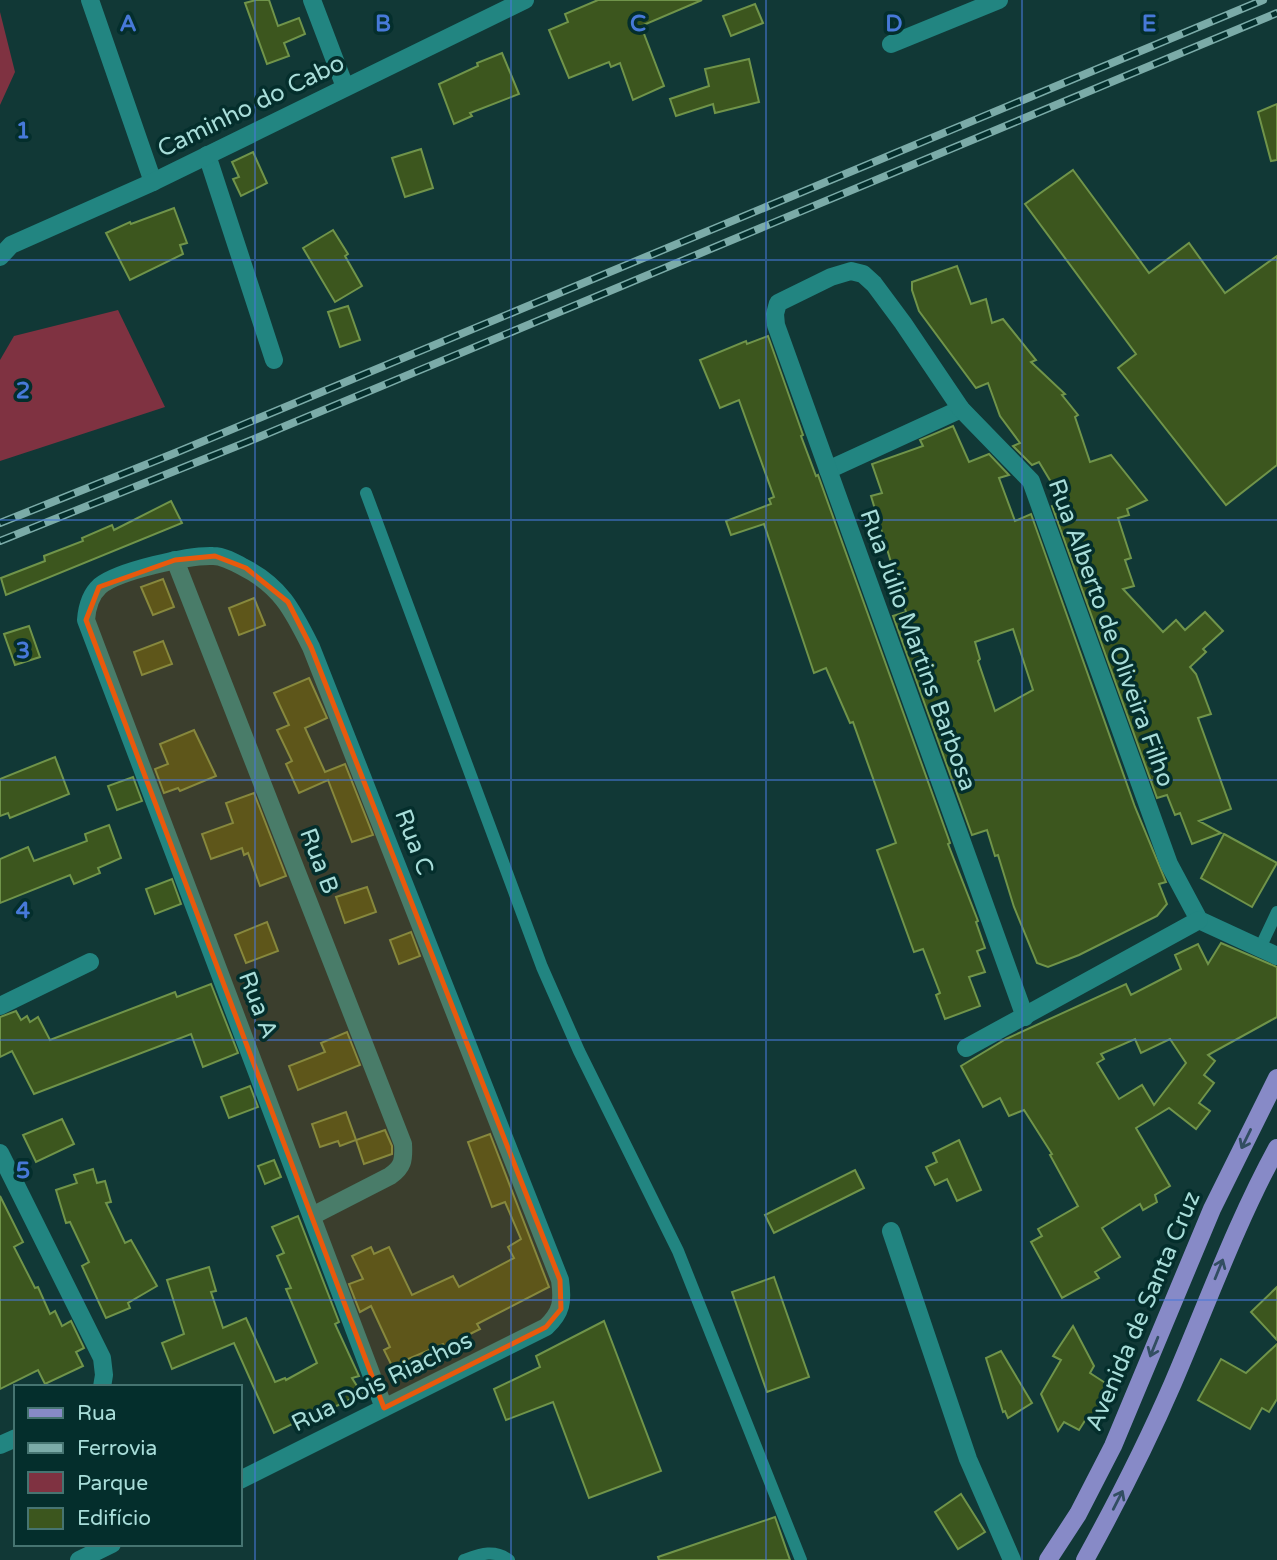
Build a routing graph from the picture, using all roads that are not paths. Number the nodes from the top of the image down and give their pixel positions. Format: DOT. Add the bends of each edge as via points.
graph roads {
  1 [pos="90,0"];
  2 [pos="312,0"];
  3 [pos="525,0"];
  4 [pos="999,0"];
  5 [pos="891,44"];
  6 [pos="345,87"];
  7 [pos="207,155"];
  8 [pos="153,182"];
  9 [pos="0,257"];
  10 [pos="831,276"];
  11 [pos="274,360"];
  12 [pos="961,410"];
  13 [pos="828,470"];
  14 [pos="366,493"];
  15 [pos="175,560"];
  16 [pos="86,620"];
  17 [pos="1277,912"];
  18 [pos="1199,920"];
  19 [pos="1260,948"];
  20 [pos="1277,956"];
  21 [pos="90,962"];
  22 [pos="0,1006"];
  23 [pos="1026,1017"];
  24 [pos="966,1048"];
  25 [pos="1277,1078"];
  26 [pos="1277,1148"];
  27 [pos="0,1153"];
  28 [pos="312,1216"];
  29 [pos="891,1231"];
  30 [pos="546,1327"];
  31 [pos="102,1385"];
  32 [pos="384,1408"];
  33 [pos="242,1479"];
  34 [pos="108,1546"];
  35 [pos="79,1560"];
  36 [pos="464,1560"];
  37 [pos="509,1560"];
  38 [pos="801,1560"];
  39 [pos="1012,1560"];
  40 [pos="1048,1560"];
  41 [pos="1085,1560"];
  1 -- 8 [label="street"];
  2 -- 6 [label="street"];
  3 -- 6 [label="street, Caminho do Cabo"];
  4 -- 5 [label="street"];
  6 -- 7 [label="street, Caminho do Cabo"];
  7 -- 8 [label="street, Caminho do Cabo"];
  7 -- 11 [label="street"];
  8 -- 9 [label="street, Caminho do Cabo" via="10,245"];
  10 -- 12 [label="street, Rua Alberto de Oliveira Filho" via="851,271 874,284"];
  10 -- 13 [label="street, Rua Júlio Martins Barbosa" via="783,300 776,309 776,325"];
  12 -- 13 [label="street"];
  12 -- 18 [label="street, Rua Alberto de Oliveira Filho" via="1031,481 1169,864"];
  13 -- 23 [label="street, Rua Júlio Martins Barbosa"];
  14 -- 38 [label="lane" via="542,967 678,1251"];
  15 -- 16 [label="street, Rua C" via="106,582 91,596"];
  15 -- 28 [label="street, Rua B" via="403,1144 403,1164 390,1177"];
  15 -- 30 [label="street, Rua C" via="215,556 246,568 288,602 311,647 560,1280 561,1309"];
  16 -- 28 [label="street, Rua A"];
  17 -- 19 [label="lane"];
  18 -- 19 [label="street"];
  18 -- 23 [label="street"];
  19 -- 20 [label="street"];
  21 -- 22 [label="street"];
  23 -- 24 [label="street"];
  25 -- 40 [label="main road, Avenida de Santa Cruz, one-way" via="1212,1209 1113,1446"];
  41 -- 26 [label="main road, one-way" via="1120,1497 1226,1251"];
  27 -- 31 [label="street" via="102,1358"];
  28 -- 32 [label="street, Rua A"];
  29 -- 39 [label="street" via="968,1459"];
  30 -- 32 [label="street, Rua Dois Riachos"];
  32 -- 33 [label="street, Rua Dois Riachos"];
  34 -- 35 [label="street"];
  36 -- 37 [label="lane" via="490,1552"];
}
